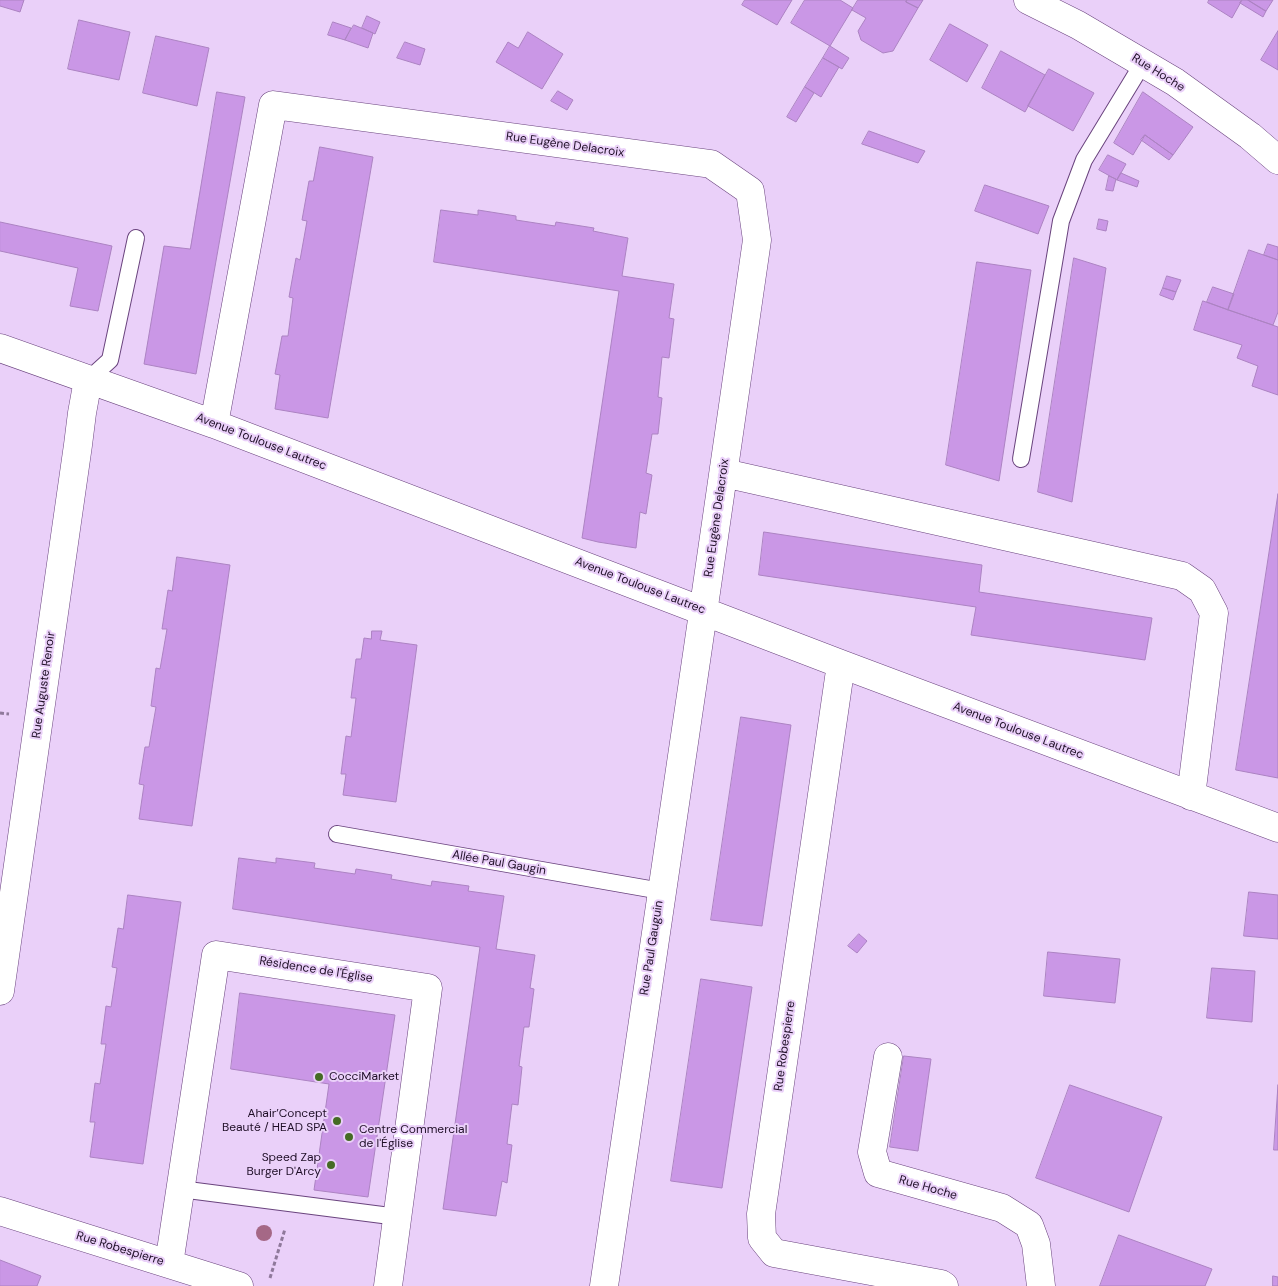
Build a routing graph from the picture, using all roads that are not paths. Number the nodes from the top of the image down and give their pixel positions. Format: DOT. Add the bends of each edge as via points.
graph roads {
  1 [pos="1028,0"];
  2 [pos="1143,63"];
  3 [pos="1278,160"];
  4 [pos="136,238"];
  5 [pos="0,348"];
  6 [pos="88,380"];
  7 [pos="214,424"];
  8 [pos="1021,459"];
  9 [pos="724,473"];
  10 [pos="704,611"];
  11 [pos="841,664"];
  12 [pos="1191,796"];
  13 [pos="1278,828"];
  14 [pos="337,834"];
  15 [pos="661,891"];
  16 [pos="0,991"];
  17 [pos="888,1057"];
  18 [pos="180,1189"];
  19 [pos="0,1211"];
  20 [pos="398,1217"];
  21 [pos="169,1264"];
  22 [pos="239,1286"];
  23 [pos="388,1286"];
  24 [pos="604,1286"];
  25 [pos="944,1286"];
  26 [pos="1041,1286"];
  1 -- 2 [label="street, Rue Hoche"];
  2 -- 3 [label="street, Rue Hoche" via="1175,82"];
  2 -- 8 [label="lane" via="1084,160 1061,221"];
  4 -- 6 [label="lane" via="110,360"];
  5 -- 6 [label="street, Avenue Toulouse Lautrec"];
  6 -- 7 [label="street, Avenue Toulouse Lautrec"];
  6 -- 16 [label="street, Rue Auguste Renoir"];
  7 -- 9 [label="street, Rue Eugène Delacroix" via="273,105 711,164 750,191 757,240"];
  7 -- 10 [label="street, Avenue Toulouse Lautrec"];
  9 -- 10 [label="street, Rue Eugène Delacroix"];
  9 -- 12 [label="street" via="1182,576 1202,590 1214,613"];
  10 -- 11 [label="street, Avenue Toulouse Lautrec"];
  10 -- 15 [label="street, Rue Paul Gauguin"];
  11 -- 12 [label="street, Avenue Toulouse Lautrec"];
  11 -- 25 [label="street, Rue Robespierre" via="761,1214 762,1238 774,1253"];
  12 -- 13 [label="street, Avenue Toulouse Lautrec"];
  14 -- 15 [label="lane, Allée Paul Gaugin"];
  15 -- 24 [label="street, Rue Paul Gauguin"];
  17 -- 26 [label="street, Rue Hoche" via="872,1152 878,1173 1002,1208 1030,1225 1036,1244"];
  18 -- 20 [label="lane"];
  18 -- 20 [label="street, Résidence de l'Église" via="216,955 428,988"];
  18 -- 21 [label="street, Résidence de l'Église"];
  19 -- 21 [label="street, Rue Robespierre"];
  20 -- 23 [label="street, Résidence de l'Église"];
  21 -- 22 [label="street, Rue Robespierre"];
}
